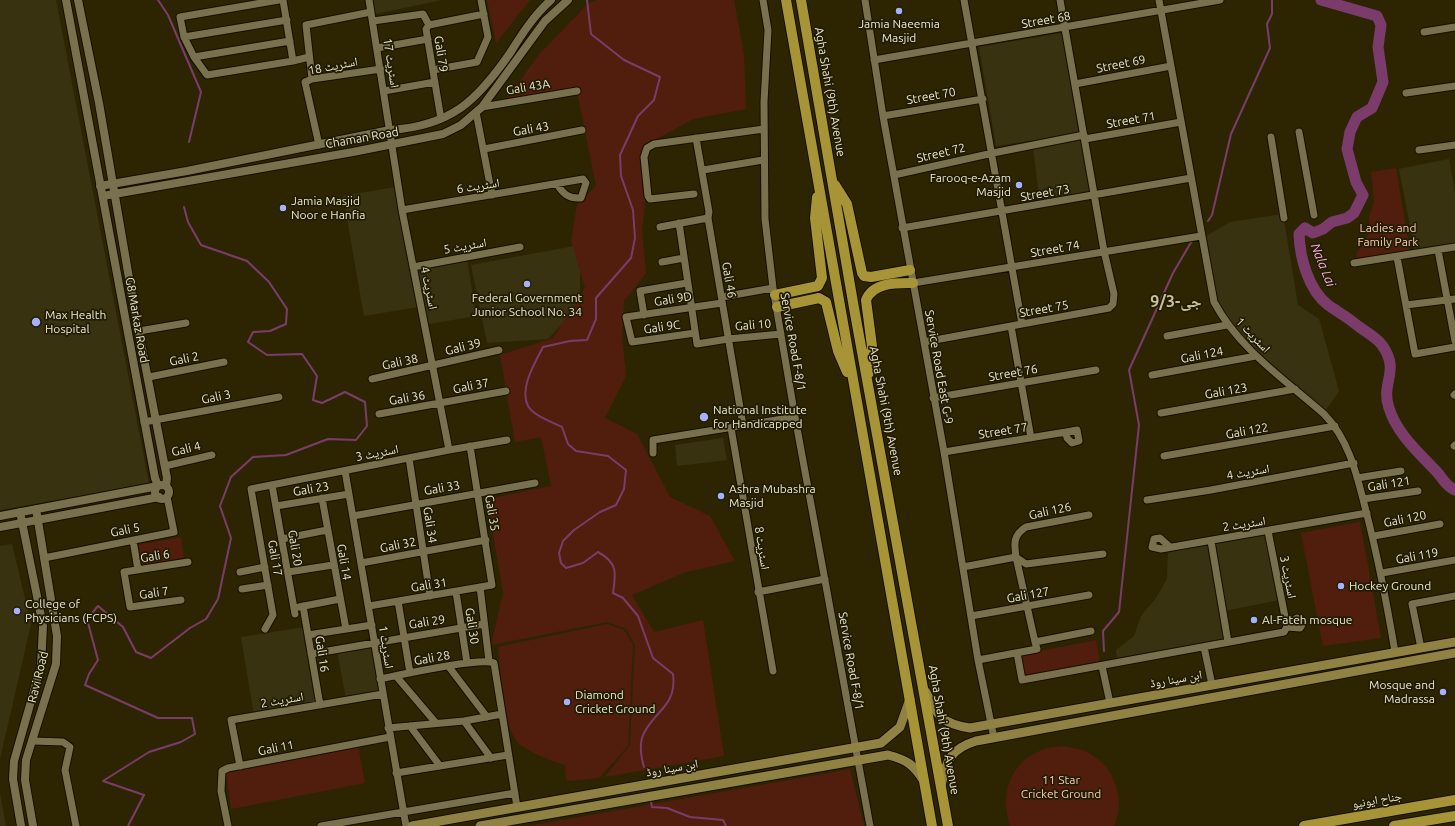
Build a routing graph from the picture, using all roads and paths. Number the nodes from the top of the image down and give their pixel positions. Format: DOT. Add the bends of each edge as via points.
graph roads {
  1 [pos="66,0"];
  2 [pos="78,0"];
  3 [pos="279,0"];
  4 [pos="284,0"];
  5 [pos="369,0"];
  6 [pos="481,0"];
  7 [pos="551,0"];
  8 [pos="568,0"];
  9 [pos="763,0"];
  10 [pos="786,0"];
  11 [pos="801,0"];
  12 [pos="865,0"];
  13 [pos="964,0"];
  14 [pos="1060,0"];
  15 [pos="1159,0"];
  16 [pos="1220,0"];
  17 [pos="1161,11"];
  18 [pos="371,12"];
  19 [pos="484,14"];
  20 [pos="287,20"];
  21 [pos="373,21"];
  22 [pos="428,25"];
  23 [pos="1064,27"];
  24 [pos="1455,27"];
  25 [pos="1424,32"];
  26 [pos="184,37"];
  27 [pos="428,39"];
  28 [pos="290,41"];
  29 [pos="974,43"];
  30 [pos="377,48"];
  31 [pos="194,57"];
  32 [pos="309,57"];
  33 [pos="874,60"];
  34 [pos="294,61"];
  35 [pos="1171,66"];
  36 [pos="91,68"];
  37 [pos="380,69"];
  38 [pos="433,70"];
  39 [pos="78,71"];
  40 [pos="312,79"];
  41 [pos="435,82"];
  42 [pos="1075,84"];
  43 [pos="1455,86"];
  44 [pos="384,91"];
  45 [pos="577,91"];
  46 [pos="1406,94"];
  47 [pos="983,99"];
  48 [pos="482,106"];
  49 [pos="476,112"];
  50 [pos="883,116"];
  51 [pos="441,119"];
  52 [pos="1181,122"];
  53 [pos="764,129"];
  54 [pos="390,130"];
  55 [pos="582,130"];
  56 [pos="1299,132"];
  57 [pos="1085,137"];
  58 [pos="1271,137"];
  59 [pos="696,138"];
  60 [pos="393,144"];
  61 [pos="319,145"];
  62 [pos="1455,145"];
  63 [pos="484,149"];
  64 [pos="1419,150"];
  65 [pos="993,153"];
  66 [pos="763,160"];
  67 [pos="703,170"];
  68 [pos="894,175"];
  69 [pos="1191,178"];
  70 [pos="833,182"];
  71 [pos="114,184"];
  72 [pos="557,184"];
  73 [pos="818,184"];
  74 [pos="100,186"];
  75 [pos="115,194"];
  76 [pos="694,194"];
  77 [pos="492,195"];
  78 [pos="103,196"];
  79 [pos="1094,196"];
  80 [pos="402,210"];
  81 [pos="1003,211"];
  82 [pos="1314,215"];
  83 [pos="708,218"];
  84 [pos="1284,218"];
  85 [pos="679,223"];
  86 [pos="660,227"];
  87 [pos="902,228"];
  88 [pos="1201,236"];
  89 [pos="520,247"];
  90 [pos="1455,247"];
  91 [pos="1438,250"];
  92 [pos="1104,251"];
  93 [pos="1397,257"];
  94 [pos="684,258"];
  95 [pos="662,262"];
  96 [pos="1354,263"];
  97 [pos="413,267"];
  98 [pos="1013,267"];
  99 [pos="910,270"];
  100 [pos="687,283"];
  101 [pos="913,283"];
  102 [pos="131,287"];
  103 [pos="119,289"];
  104 [pos="774,292"];
  105 [pos="1451,299"];
  106 [pos="722,300"];
  107 [pos="1406,305"];
  108 [pos="691,307"];
  109 [pos="777,307"];
  110 [pos="644,315"];
  111 [pos="186,323"];
  112 [pos="1022,324"];
  113 [pos="1227,325"];
  114 [pos="1011,326"];
  115 [pos="139,331"];
  116 [pos="695,333"];
  117 [pos="781,334"];
  118 [pos="1167,336"];
  119 [pos="728,339"];
  120 [pos="1455,341"];
  121 [pos="632,342"];
  122 [pos="924,342"];
  123 [pos="1455,347"];
  124 [pos="499,350"];
  125 [pos="1256,356"];
  126 [pos="224,362"];
  127 [pos="432,366"];
  128 [pos="1096,370"];
  129 [pos="135,375"];
  130 [pos="148,375"];
  131 [pos="1152,375"];
  132 [pos="372,379"];
  133 [pos="1022,383"];
  134 [pos="868,385"];
  135 [pos="854,389"];
  136 [pos="1295,389"];
  137 [pos="506,391"];
  138 [pos="279,397"];
  139 [pos="933,398"];
  140 [pos="440,403"];
  141 [pos="1161,413"];
  142 [pos="379,414"];
  143 [pos="795,417"];
  144 [pos="157,420"];
  145 [pos="144,422"];
  146 [pos="743,425"];
  147 [pos="1335,426"];
  148 [pos="731,428"];
  149 [pos="1066,432"];
  150 [pos="1031,438"];
  151 [pos="507,440"];
  152 [pos="470,446"];
  153 [pos="448,450"];
  154 [pos="944,452"];
  155 [pos="653,453"];
  156 [pos="212,455"];
  157 [pos="881,456"];
  158 [pos="1164,456"];
  159 [pos="867,457"];
  160 [pos="409,458"];
  161 [pos="1354,464"];
  162 [pos="165,466"];
  163 [pos="345,471"];
  164 [pos="1401,471"];
  165 [pos="1357,478"];
  166 [pos="535,483"];
  167 [pos="272,485"];
  168 [pos="162,486"];
  169 [pos="251,489"];
  170 [pos="1418,491"];
  171 [pos="477,493"];
  172 [pos="349,494"];
  173 [pos="163,497"];
  174 [pos="322,498"];
  175 [pos="1363,499"];
  176 [pos="1147,500"];
  177 [pos="416,504"];
  178 [pos="276,506"];
  179 [pos="36,509"];
  180 [pos="20,512"];
  181 [pos="1367,513"];
  182 [pos="1089,514"];
  183 [pos="0,516"];
  184 [pos="353,516"];
  185 [pos="38,520"];
  186 [pos="22,523"];
  187 [pos="1440,524"];
  188 [pos="0,527"];
  189 [pos="327,530"];
  190 [pos="1268,531"];
  191 [pos="1374,536"];
  192 [pos="282,539"];
  193 [pos="133,540"];
  194 [pos="486,540"];
  195 [pos="1211,541"];
  196 [pos="1170,547"];
  197 [pos="423,551"];
  198 [pos="1103,554"];
  199 [pos="1016,557"];
  200 [pos="44,558"];
  201 [pos="1455,560"];
  202 [pos="188,562"];
  203 [pos="361,563"];
  204 [pos="333,565"];
  205 [pos="265,567"];
  206 [pos="963,567"];
  207 [pos="138,570"];
  208 [pos="240,572"];
  209 [pos="288,572"];
  210 [pos="1382,573"];
  211 [pos="825,579"];
  212 [pos="268,585"];
  213 [pos="492,585"];
  214 [pos="480,587"];
  215 [pos="242,589"];
  216 [pos="456,592"];
  217 [pos="758,592"];
  218 [pos="1090,595"];
  219 [pos="430,596"];
  220 [pos="1455,596"];
  221 [pos="340,599"];
  222 [pos="181,600"];
  223 [pos="398,601"];
  224 [pos="303,606"];
  225 [pos="369,606"];
  226 [pos="1027,606"];
  227 [pos="130,607"];
  228 [pos="971,616"];
  229 [pos="484,624"];
  230 [pos="372,625"];
  231 [pos="462,628"];
  232 [pos="265,629"];
  233 [pos="346,629"];
  234 [pos="1091,631"];
  235 [pos="308,635"];
  236 [pos="404,637"];
  237 [pos="374,642"];
  238 [pos="1035,642"];
  239 [pos="1228,642"];
  240 [pos="1455,642"];
  241 [pos="1204,647"];
  242 [pos="1421,648"];
  243 [pos="1395,652"];
  244 [pos="1017,653"];
  245 [pos="1455,653"];
  246 [pos="311,654"];
  247 [pos="978,660"];
  248 [pos="489,661"];
  249 [pos="467,663"];
  250 [pos="1102,666"];
  251 [pos="449,667"];
  252 [pos="773,671"];
  253 [pos="410,673"];
  254 [pos="396,676"];
  255 [pos="380,678"];
  256 [pos="922,684"];
  257 [pos="1212,685"];
  258 [pos="383,694"];
  259 [pos="910,698"];
  260 [pos="1110,703"];
  261 [pos="320,705"];
  262 [pos="502,714"];
  263 [pos="487,716"];
  264 [pos="464,721"];
  265 [pos="436,723"];
  266 [pos="992,724"];
  267 [pos="410,726"];
  268 [pos="388,728"];
  269 [pos="390,737"];
  270 [pos="994,738"];
  271 [pos="32,741"];
  272 [pos="855,747"];
  273 [pos="508,755"];
  274 [pos="490,758"];
  275 [pos="858,760"];
  276 [pos="240,766"];
  277 [pos="440,766"];
  278 [pos="396,773"];
  279 [pos="925,782"];
  280 [pos="940,786"];
  281 [pos="515,793"];
  282 [pos="1455,800"];
  283 [pos="517,807"];
  284 [pos="404,812"];
  285 [pos="1455,816"];
  286 [pos="21,826"];
  287 [pos="32,826"];
  288 [pos="76,826"];
  289 [pos="228,826"];
  290 [pos="321,826"];
  291 [pos="406,826"];
  292 [pos="412,826"];
  293 [pos="480,826"];
  294 [pos="870,826"];
  295 [pos="932,826"];
  296 [pos="948,826"];
  297 [pos="1304,826"];
  298 [pos="1394,826"];
  1 -- 39 [label="street, G8 Markaz Road"];
  2 -- 36 [label="street, G8 Markaz Road"];
  3 -- 26 [label="street" via="180,17"];
  4 -- 20 [label="street"];
  5 -- 18 [label="street, اسٹریٹ 17"];
  6 -- 19 [label="street"];
  7 -- 51 [label="street, Chaman Road" via="525,29 480,93 462,109"];
  8 -- 48 [label="street, Chaman Road" via="545,21"];
  9 -- 53 [label="street, Service Road F-8/1" via="768,30"];
  10 -- 73 [label="main road"];
  11 -- 70 [label="main road, Agha Shahi (9th) Avenue"];
  12 -- 33 [label="street, Service Road East G-9"];
  13 -- 29 [label="street"];
  14 -- 23 [label="street, Street 75"];
  15 -- 17 [label="street, اسٹریٹ 1"];
  16 -- 17 [label="street, Street 68"];
  17 -- 23 [label="street, Street 68"];
  17 -- 35 [label="street, اسٹریٹ 1"];
  18 -- 21 [label="street, اسٹریٹ 17"];
  18 -- 32 [label="street" via="306,25"];
  19 -- 22 [label="street, Gali 79"];
  19 -- 38 [label="street" via="488,37 477,62"];
  20 -- 26 [label="street"];
  20 -- 28 [label="street"];
  21 -- 22 [label="street" via="423,14"];
  21 -- 30 [label="street, اسٹریٹ 17"];
  22 -- 27 [label="street, Gali 79"];
  23 -- 29 [label="street, Street 68"];
  23 -- 42 [label="street, Street 75"];
  24 -- 25 [label="street"];
  26 -- 31 [label="street"];
  27 -- 30 [label="street"];
  27 -- 38 [label="street, Gali 79"];
  28 -- 31 [label="street"];
  28 -- 34 [label="street"];
  29 -- 33 [label="street, Street 68"];
  29 -- 47 [label="street"];
  30 -- 37 [label="street, اسٹریٹ 17"];
  31 -- 34 [label="street" via="207,75"];
  32 -- 34 [label="street"];
  32 -- 40 [label="street"];
  33 -- 50 [label="street, Service Road East G-9"];
  35 -- 42 [label="street, Street 69"];
  35 -- 52 [label="street, اسٹریٹ 1"];
  36 -- 39 [label="street"];
  36 -- 71 [label="street, G8 Markaz Road"];
  37 -- 40 [label="street, اسٹریٹ 18"];
  37 -- 44 [label="street, اسٹریٹ 17"];
  38 -- 41 [label="street, Gali 79"];
  39 -- 74 [label="street, G8 Markaz Road"];
  40 -- 61 [label="street, اسٹریٹ 18" via="307,80 305,85"];
  41 -- 44 [label="street"];
  41 -- 51 [label="street, Gali 79"];
  42 -- 57 [label="street, Street 75"];
  43 -- 46 [label="street"];
  44 -- 54 [label="street, اسٹریٹ 17"];
  45 -- 48 [label="street, Gali 43A"];
  47 -- 50 [label="street, Street 70"];
  47 -- 65 [label="street"];
  48 -- 49 [label="street, Chaman Road"];
  49 -- 60 [label="street, Chaman Road" via="461,125 444,134"];
  49 -- 63 [label="street"];
  50 -- 68 [label="street, Service Road East G-9"];
  51 -- 54 [label="street, Chaman Road" via="421,126"];
  52 -- 57 [label="street, Street 71"];
  52 -- 69 [label="street, اسٹریٹ 1"];
  53 -- 59 [label="street"];
  53 -- 66 [label="street, Service Road F-8/1"];
  54 -- 60 [label="street, اسٹریٹ 4"];
  54 -- 61 [label="street, Chaman Road"];
  55 -- 63 [label="street, Gali 43"];
  56 -- 82 [label="street"];
  57 -- 65 [label="street, Street 71"];
  57 -- 79 [label="street, Street 75"];
  58 -- 84 [label="street"];
  59 -- 67 [label="street, Gali 46"];
  59 -- 76 [label="street" via="654,144 647,148 644,157 650,198"];
  60 -- 75 [label="street, Chaman Road"];
  60 -- 80 [label="street, اسٹریٹ 4"];
  61 -- 71 [label="street, Chaman Road"];
  62 -- 64 [label="street"];
  63 -- 77 [label="street"];
  65 -- 68 [label="street, Street 72"];
  65 -- 81 [label="street"];
  66 -- 67 [label="street"];
  66 -- 104 [label="street, Service Road F-8/1" via="765,219"];
  67 -- 83 [label="street, Gali 46"];
  68 -- 87 [label="street, Service Road East G-9"];
  69 -- 79 [label="street, Street 73"];
  69 -- 88 [label="street, اسٹریٹ 1"];
  70 -- 99 [label="main road" via="847,204 864,276"];
  70 -- 134 [label="main road, Agha Shahi (9th) Avenue"];
  71 -- 74 [label="street, Chaman Road"];
  71 -- 75 [label="street, G8 Markaz Road"];
  72 -- 77 [label="street, اسٹریٹ 6"];
  73 -- 104 [label="main road" via="815,218 821,283 818,286"];
  73 -- 135 [label="main road"];
  74 -- 78 [label="street, G8 Markaz Road"];
  75 -- 78 [label="street, Chaman Road"];
  75 -- 102 [label="street, G8 Markaz Road"];
  77 -- 80 [label="street, اسٹریٹ 6"];
  78 -- 103 [label="street, G8 Markaz Road"];
  79 -- 81 [label="street, Street 73"];
  79 -- 92 [label="street, Street 75"];
  80 -- 97 [label="street, اسٹریٹ 4"];
  81 -- 87 [label="street, Street 73"];
  81 -- 98 [label="street"];
  83 -- 85 [label="street"];
  83 -- 106 [label="street, Gali 46"];
  85 -- 86 [label="street"];
  85 -- 94 [label="street"];
  87 -- 99 [label="street, Service Road East G-9"];
  88 -- 92 [label="street, Street 74"];
  88 -- 113 [label="street, اسٹریٹ 1" via="1214,302"];
  89 -- 97 [label="street, اسٹریٹ 5"];
  90 -- 91 [label="street"];
  91 -- 93 [label="street"];
  91 -- 105 [label="street"];
  92 -- 98 [label="street, Street 74"];
  92 -- 112 [label="street, Street 75" via="1115,300 1109,308"];
  93 -- 96 [label="street"];
  93 -- 107 [label="street"];
  94 -- 95 [label="street"];
  94 -- 100 [label="street"];
  97 -- 127 [label="street, اسٹریٹ 4"];
  98 -- 101 [label="street, Street 74"];
  98 -- 112 [label="street"];
  99 -- 101 [label="street, Service Road East G-9"];
  100 -- 108 [label="street"];
  100 -- 110 [label="street" via="640,291"];
  101 -- 122 [label="street, Service Road East G-9"];
  101 -- 134 [label="main road" via="881,286 872,290 866,300 872,346"];
  102 -- 103 [label="street"];
  102 -- 115 [label="street, G8 Markaz Road"];
  103 -- 129 [label="street, G8 Markaz Road"];
  104 -- 106 [label="street, Gali 9D"];
  104 -- 109 [label="street, Service Road F-8/1"];
  105 -- 107 [label="street"];
  105 -- 120 [label="street"];
  106 -- 108 [label="street, Gali 9D"];
  106 -- 119 [label="street, Gali 46"];
  107 -- 123 [label="street" via="1416,354"];
  108 -- 110 [label="street, Gali 9D"];
  108 -- 116 [label="street"];
  109 -- 117 [label="street, Service Road F-8/1"];
  109 -- 135 [label="main road" via="819,298 826,302 838,351"];
  110 -- 121 [label="street, Gali 9D" via="626,317"];
  111 -- 115 [label="street"];
  112 -- 114 [label="street, Street 75"];
  113 -- 118 [label="street"];
  113 -- 125 [label="street, اسٹریٹ 1"];
  114 -- 122 [label="street, Street 75"];
  114 -- 133 [label="street"];
  115 -- 130 [label="street, G8 Markaz Road"];
  116 -- 119 [label="street, Gali 10" via="697,344"];
  116 -- 121 [label="street, Gali 9C"];
  117 -- 119 [label="street, Gali 10"];
  117 -- 143 [label="street, Service Road F-8/1"];
  119 -- 146 [label="street, Gali 46"];
  122 -- 139 [label="street, Service Road East G-9"];
  124 -- 127 [label="street, Gali 39"];
  125 -- 131 [label="street, Gali 124"];
  125 -- 136 [label="street, اسٹریٹ 1"];
  126 -- 130 [label="street, Gali 2"];
  127 -- 132 [label="street, Gali 38"];
  127 -- 140 [label="street, اسٹریٹ 4"];
  128 -- 133 [label="street, Street 76"];
  129 -- 130 [label="street"];
  129 -- 145 [label="street, G8 Markaz Road"];
  130 -- 144 [label="street, G8 Markaz Road"];
  133 -- 139 [label="street, Street 76"];
  133 -- 150 [label="street"];
  134 -- 157 [label="main road, Agha Shahi (9th) Avenue"];
  135 -- 159 [label="main road"];
  136 -- 141 [label="street, Gali 123"];
  136 -- 147 [label="street, اسٹریٹ 1"];
  137 -- 140 [label="street, Gali 37"];
  138 -- 144 [label="street, Gali 3"];
  139 -- 154 [label="street, Service Road East G-9"];
  140 -- 142 [label="street, Gali 36"];
  140 -- 153 [label="street, اسٹریٹ 4"];
  143 -- 146 [label="street"];
  143 -- 211 [label="street, Service Road F-8/1"];
  144 -- 145 [label="street, Gali 3"];
  144 -- 162 [label="street, G8 Markaz Road"];
  145 -- 168 [label="street, G8 Markaz Road"];
  146 -- 148 [label="street"];
  147 -- 158 [label="street, Gali 122"];
  147 -- 161 [label="street, اسٹریٹ 1"];
  148 -- 155 [label="street" via="653,440"];
  148 -- 217 [label="street, اسٹریٹ 8"];
  149 -- 150 [label="street, Street 77"];
  150 -- 154 [label="street, Street 77"];
  151 -- 152 [label="street, اسٹریٹ 3"];
  152 -- 153 [label="street, اسٹریٹ 3"];
  152 -- 171 [label="street, Gali 35"];
  153 -- 160 [label="street, اسٹریٹ 3"];
  154 -- 206 [label="street, Service Road East G-9"];
  156 -- 162 [label="street, Gali 4"];
  157 -- 159 [label="main road" via="875,450"];
  157 -- 256 [label="main road, Agha Shahi (9th) Avenue"];
  159 -- 259 [label="main road"];
  160 -- 163 [label="street, اسٹریٹ 3"];
  160 -- 177 [label="street, Gali 34"];
  161 -- 165 [label="street, اسٹریٹ 1"];
  161 -- 176 [label="street, اسٹریٹ 4"];
  162 -- 168 [label="street, G8 Markaz Road" via="167,480"];
  163 -- 167 [label="street, اسٹریٹ 3"];
  163 -- 172 [label="street, اسٹریٹ 1"];
  164 -- 165 [label="street"];
  165 -- 175 [label="street, اسٹریٹ 1"];
  166 -- 171 [label="street, Gali 33"];
  167 -- 169 [label="street, اسٹریٹ 3"];
  167 -- 178 [label="street, Gali 20"];
  168 -- 173 [label="street" via="169,490"];
  168 -- 173 [label="street" via="155,492"];
  168 -- 179 [label="street"];
  169 -- 205 [label="street, Gali 17"];
  170 -- 175 [label="street, Gali 121"];
  171 -- 177 [label="street, Gali 33"];
  171 -- 194 [label="street, Gali 35"];
  172 -- 174 [label="street, Gali 23"];
  172 -- 184 [label="street, اسٹریٹ 1"];
  173 -- 185 [label="street"];
  173 -- 193 [label="street, Gali 5" via="174,532"];
  174 -- 178 [label="street, Gali 23"];
  174 -- 189 [label="street, Gali 14"];
  175 -- 181 [label="street, اسٹریٹ 1"];
  177 -- 184 [label="street, Gali 33"];
  177 -- 197 [label="street, Gali 34"];
  178 -- 192 [label="street, Gali 20"];
  179 -- 180 [label="street"];
  179 -- 185 [label="street, Ravi Road"];
  180 -- 183 [label="street"];
  180 -- 186 [label="street, Ravi Road"];
  181 -- 190 [label="street, اسٹریٹ 2"];
  181 -- 191 [label="street, اسٹریٹ 1"];
  182 -- 199 [label="street, Gali 126" via="1026,527 1016,536"];
  184 -- 203 [label="street, اسٹریٹ 1"];
  185 -- 186 [label="street"];
  185 -- 200 [label="street, Ravi Road"];
  186 -- 188 [label="street"];
  186 -- 286 [label="street, Ravi Road" via="43,626 43,639 41,666 14,761 12,779"];
  187 -- 191 [label="street, Gali 120"];
  189 -- 192 [label="street"];
  189 -- 204 [label="street, Gali 14"];
  190 -- 195 [label="street, اسٹریٹ 2"];
  190 -- 239 [label="street, اسٹریٹ 3" via="1287,627 1284,632"];
  191 -- 210 [label="street, اسٹریٹ 1"];
  192 -- 209 [label="street, Gali 20"];
  193 -- 200 [label="street, Gali 5"];
  193 -- 207 [label="street"];
  194 -- 197 [label="street, Gali 32"];
  194 -- 213 [label="street, Gali 35"];
  195 -- 196 [label="street, اسٹریٹ 2" via="1161,549 1152,547 1152,542 1160,538"];
  195 -- 239 [label="street"];
  197 -- 203 [label="street, Gali 32"];
  197 -- 219 [label="street, Gali 34"];
  198 -- 199 [label="street" via="1026,564"];
  199 -- 206 [label="street"];
  199 -- 226 [label="street, Gali 126"];
  200 -- 271 [label="street, Ravi Road" via="57,636 57,651 50,687"];
  201 -- 210 [label="street, Gali 119"];
  202 -- 207 [label="street, Gali 6"];
  203 -- 225 [label="street, اسٹریٹ 1"];
  204 -- 209 [label="street"];
  204 -- 221 [label="street, Gali 14"];
  205 -- 208 [label="street"];
  205 -- 212 [label="street, Gali 17"];
  206 -- 228 [label="street, Service Road East G-9"];
  207 -- 227 [label="street, Gali 6" via="124,572"];
  209 -- 224 [label="street, Gali 20" via="294,611"];
  210 -- 243 [label="street, اسٹریٹ 1"];
  211 -- 217 [label="street"];
  211 -- 272 [label="street, Service Road F-8/1"];
  212 -- 215 [label="street"];
  212 -- 232 [label="street, Gali 17" via="273,616"];
  213 -- 214 [label="street, Gali 31"];
  214 -- 216 [label="street, Gali 31"];
  214 -- 229 [label="street"];
  216 -- 219 [label="street, Gali 31"];
  216 -- 231 [label="street, Gali 30"];
  217 -- 252 [label="street, اسٹریٹ 8"];
  218 -- 226 [label="street, Gali 127"];
  219 -- 223 [label="street, Gali 31"];
  220 -- 242 [label="street" via="1412,604"];
  221 -- 224 [label="street"];
  221 -- 233 [label="street, Gali 14"];
  222 -- 227 [label="street, Gali 7"];
  223 -- 225 [label="street, Gali 31"];
  223 -- 236 [label="street"];
  224 -- 235 [label="street, Gali 16"];
  225 -- 230 [label="street, اسٹریٹ 1"];
  226 -- 228 [label="street, Gali 127"];
  226 -- 238 [label="street, Gali 126"];
  228 -- 247 [label="street, Service Road East G-9"];
  229 -- 231 [label="street, Gali 29"];
  229 -- 248 [label="street"];
  230 -- 233 [label="street"];
  230 -- 237 [label="street, اسٹریٹ 1"];
  231 -- 236 [label="street, Gali 29"];
  231 -- 249 [label="street, Gali 30"];
  233 -- 235 [label="street"];
  234 -- 238 [label="street"];
  235 -- 246 [label="street, Gali 16"];
  236 -- 237 [label="street, Gali 29"];
  236 -- 253 [label="street"];
  237 -- 246 [label="street, Gali 29"];
  237 -- 255 [label="street, اسٹریٹ 1"];
  238 -- 244 [label="street" via="1037,649"];
  239 -- 241 [label="street"];
  240 -- 242 [label="main road, ابن سینا روڈ"];
  241 -- 250 [label="street"];
  241 -- 257 [label="street"];
  242 -- 243 [label="main road, ابن سینا روڈ"];
  243 -- 257 [label="main road, ابن سینا روڈ"];
  244 -- 247 [label="street"];
  244 -- 250 [label="street" via="1022,680"];
  245 -- 270 [label="main road, ابن سینا روڈ"];
  246 -- 261 [label="street, Gali 16"];
  247 -- 266 [label="street, Service Road East G-9"];
  248 -- 249 [label="street, Gali 28"];
  248 -- 262 [label="street" via="494,663"];
  249 -- 251 [label="street, Gali 28"];
  250 -- 260 [label="street"];
  251 -- 253 [label="street, Gali 28"];
  251 -- 263 [label="street"];
  253 -- 254 [label="street, Gali 28"];
  254 -- 255 [label="street, Gali 28"];
  254 -- 265 [label="street"];
  255 -- 258 [label="street, اسٹریٹ 1"];
  256 -- 266 [label="main road, ابن سینا روڈ" via="941,719 955,726 970,728"];
  256 -- 280 [label="main road, Agha Shahi (9th) Avenue"];
  257 -- 260 [label="main road, ابن سینا روڈ"];
  258 -- 261 [label="street, اسٹریٹ 2"];
  258 -- 268 [label="street, اسٹریٹ 1"];
  259 -- 272 [label="main road, ابن سینا روڈ" via="905,717 896,732 881,743"];
  259 -- 279 [label="main road"];
  260 -- 266 [label="main road, ابن سینا روڈ"];
  261 -- 276 [label="street, اسٹریٹ 2" via="231,720"];
  262 -- 263 [label="street"];
  262 -- 273 [label="street"];
  263 -- 264 [label="street"];
  264 -- 265 [label="street"];
  264 -- 274 [label="street"];
  265 -- 267 [label="street"];
  266 -- 270 [label="street, Service Road East G-9"];
  267 -- 268 [label="street"];
  267 -- 277 [label="street"];
  268 -- 269 [label="street, اسٹریٹ 1"];
  269 -- 276 [label="street, Gali 11"];
  269 -- 278 [label="street, اسٹریٹ 1"];
  270 -- 280 [label="main road, ابن سینا روڈ" via="964,745 954,753 946,763"];
  271 -- 287 [label="street, Ravi Road" via="26,760 25,780"];
  271 -- 288 [label="street" via="63,742 70,747 65,770"];
  272 -- 275 [label="street, Service Road F-8/1"];
  272 -- 283 [label="main road, ابن سینا روڈ"];
  273 -- 274 [label="street"];
  273 -- 281 [label="street"];
  274 -- 277 [label="street"];
  275 -- 279 [label="main road, ابن سینا روڈ" via="888,756 898,758 915,767"];
  275 -- 293 [label="main road, ابن سینا روڈ"];
  275 -- 294 [label="street, Service Road F-8/1"];
  276 -- 289 [label="street, Gali 11" via="222,771 221,791"];
  277 -- 278 [label="street"];
  278 -- 284 [label="street, اسٹریٹ 1"];
  279 -- 295 [label="main road"];
  280 -- 296 [label="main road, Agha Shahi (9th) Avenue"];
  281 -- 283 [label="street"];
  281 -- 284 [label="street"];
  282 -- 297 [label="main road, جناح ایونیو"];
  283 -- 292 [label="main road, ابن سینا روڈ"];
  284 -- 290 [label="street"];
  284 -- 291 [label="street, اسٹریٹ 1"];
  285 -- 298 [label="main road"];
}
